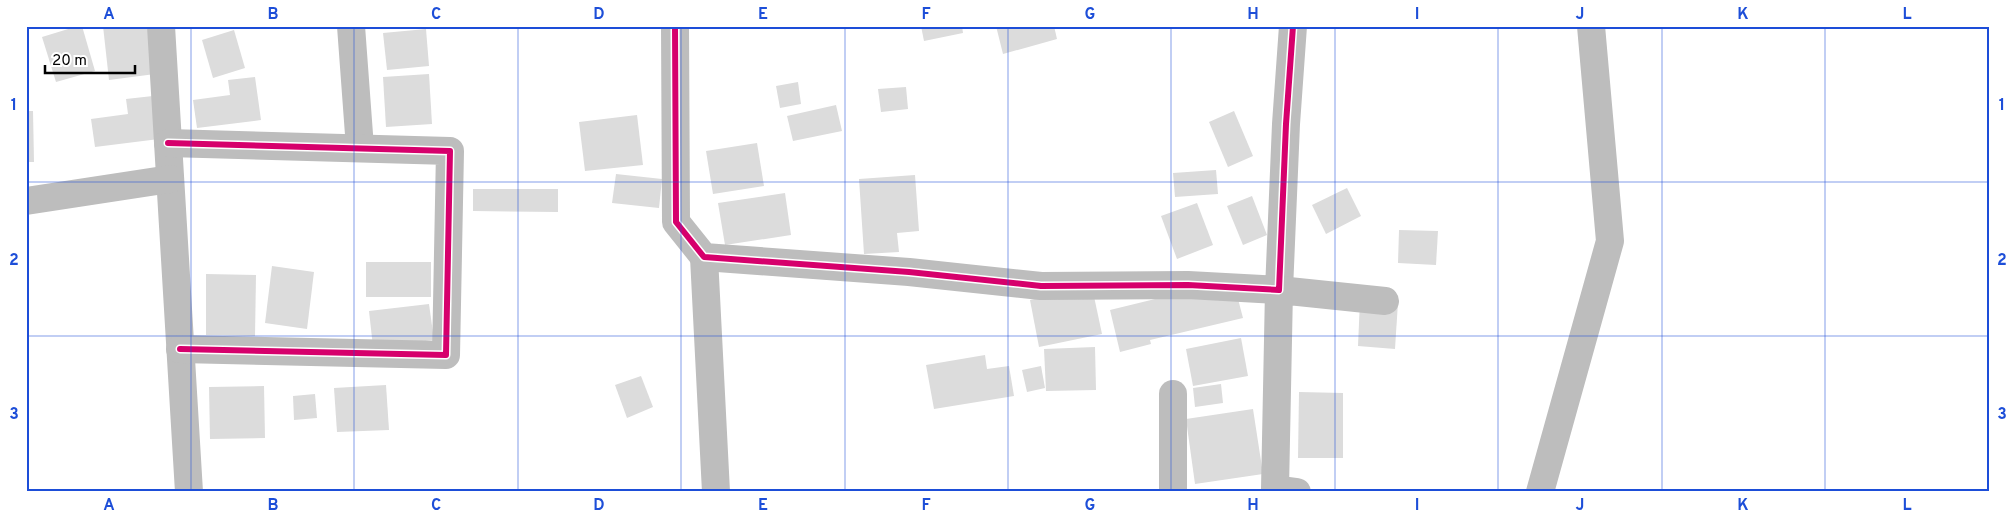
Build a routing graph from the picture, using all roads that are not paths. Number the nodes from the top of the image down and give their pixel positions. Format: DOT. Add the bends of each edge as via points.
graph roads {
  1 [pos="161,26"];
  2 [pos="351,26"];
  3 [pos="676,26"];
  4 [pos="1293,26"];
  5 [pos="1591,26"];
  6 [pos="168,143"];
  7 [pos="360,148"];
  8 [pos="170,179"];
  9 [pos="26,201"];
  10 [pos="704,257"];
  11 [pos="1279,290"];
  12 [pos="1385,301"];
  13 [pos="180,349"];
  14 [pos="1173,394"];
  15 [pos="189,492"];
  16 [pos="716,492"];
  17 [pos="1174,492"];
  18 [pos="1297,492"];
  19 [pos="1540,492"];
  1 -- 6 [label="street"];
  2 -- 7 [label="street"];
  3 -- 10 [label="street" via="676,222"];
  4 -- 11 [label="street"];
  5 -- 19 [label="street" via="1610,241"];
  6 -- 7 [label="street"];
  6 -- 8 [label="street"];
  7 -- 13 [label="street" via="450,151 446,354"];
  8 -- 9 [label="street"];
  8 -- 13 [label="street"];
  10 -- 11 [label="street" via="909,272 1041,286 1188,285"];
  10 -- 16 [label="street"];
  11 -- 12 [label="street"];
  11 -- 18 [label="street" via="1275,490"];
  13 -- 15 [label="street"];
  14 -- 17 [label="street"];
}
